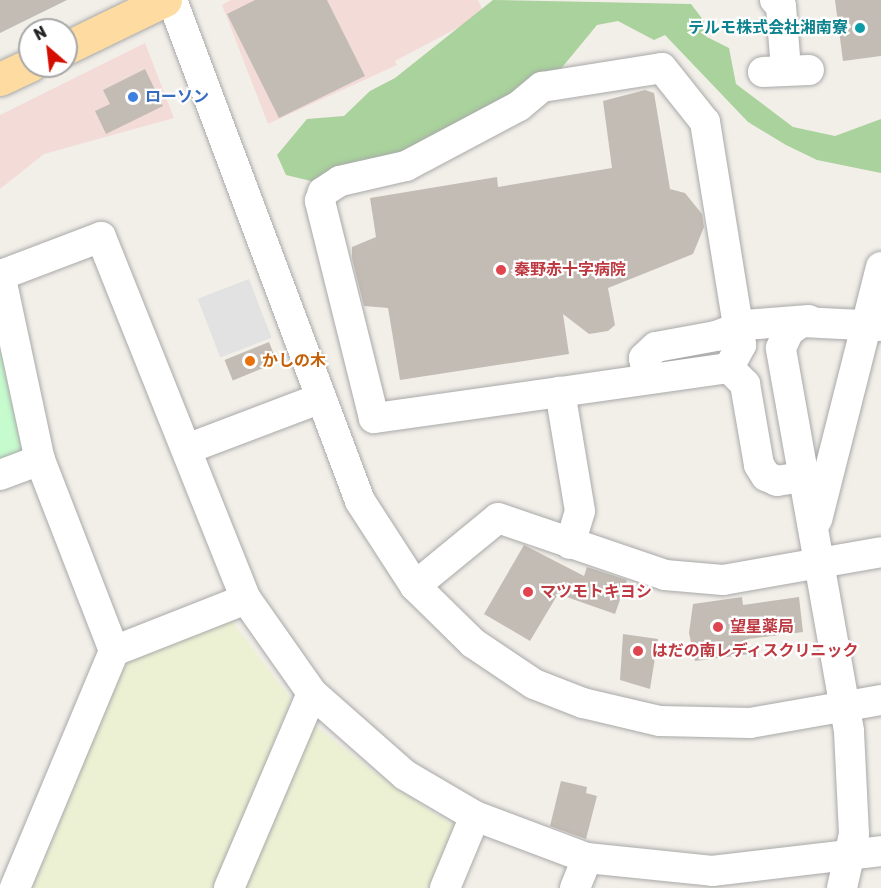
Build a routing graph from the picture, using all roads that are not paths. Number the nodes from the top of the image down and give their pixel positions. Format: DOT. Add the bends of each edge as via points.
graph roads {
  1 [pos="165,0"];
  2 [pos="172,0"];
  3 [pos="776,0"];
  4 [pos="78,42"];
  5 [pos="786,70"];
  6 [pos="18,71"];
  7 [pos="0,79"];
  8 [pos="881,267"];
  9 [pos="0,274"];
  10 [pos="818,320"];
  11 [pos="751,325"];
  12 [pos="874,327"];
  13 [pos="729,368"];
  14 [pos="648,379"];
  15 [pos="560,392"];
  16 [pos="321,398"];
  17 [pos="187,449"];
  18 [pos="40,459"];
  19 [pos="0,475"];
  20 [pos="803,477"];
  21 [pos="815,533"];
  22 [pos="570,544"];
  23 [pos="881,552"];
  24 [pos="820,562"];
  25 [pos="415,586"];
  26 [pos="246,599"];
  27 [pos="114,651"];
  28 [pos="312,693"];
  29 [pos="881,700"];
  30 [pos="846,706"];
  31 [pos="475,816"];
  32 [pos="881,851"];
  33 [pos="851,856"];
  34 [pos="587,858"];
  35 [pos="708,880"];
  36 [pos="15,888"];
  37 [pos="229,888"];
  38 [pos="445,888"];
  39 [pos="575,888"];
  40 [pos="842,888"];
  1 -- 4 [label="main road"];
  2 -- 16 [label="street"];
  3 -- 5 [label="street" via="781,6"];
  6 -- 7 [label="main road"];
  8 -- 12 [label="street"];
  9 -- 17 [label="street" via="101,237"];
  9 -- 18 [label="street"];
  10 -- 11 [label="street"];
  10 -- 12 [label="street"];
  10 -- 20 [label="street" via="795,326 781,348"];
  11 -- 13 [label="street"];
  11 -- 14 [label="street" via="646,351"];
  11 -- 15 [label="street" via="705,122 662,68 542,87 519,106 406,166 340,181 323,192 320,201 374,418"];
  12 -- 21 [label="street"];
  13 -- 14 [label="street"];
  13 -- 20 [label="street" via="745,384 759,465 766,476 777,482"];
  14 -- 15 [label="street"];
  15 -- 22 [label="street" via="580,511"];
  16 -- 17 [label="street"];
  16 -- 25 [label="street" via="360,501"];
  17 -- 26 [label="street"];
  18 -- 19 [label="street"];
  18 -- 27 [label="street"];
  20 -- 21 [label="street"];
  21 -- 24 [label="street"];
  22 -- 24 [label="street" via="665,575 723,580"];
  22 -- 25 [label="street" via="498,518"];
  23 -- 24 [label="street"];
  24 -- 30 [label="street"];
  25 -- 30 [label="street" via="472,643 534,684 583,704 660,721 750,723"];
  26 -- 27 [label="street"];
  26 -- 28 [label="street"];
  27 -- 36 [label="street"];
  28 -- 31 [label="street" via="405,775"];
  28 -- 37 [label="street"];
  29 -- 30 [label="street"];
  30 -- 33 [label="street" via="854,784"];
  31 -- 34 [label="street"];
  31 -- 38 [label="street"];
  32 -- 33 [label="street"];
  33 -- 35 [label="street"];
  33 -- 40 [label="street"];
  34 -- 35 [label="street"];
  34 -- 39 [label="street"];
}
